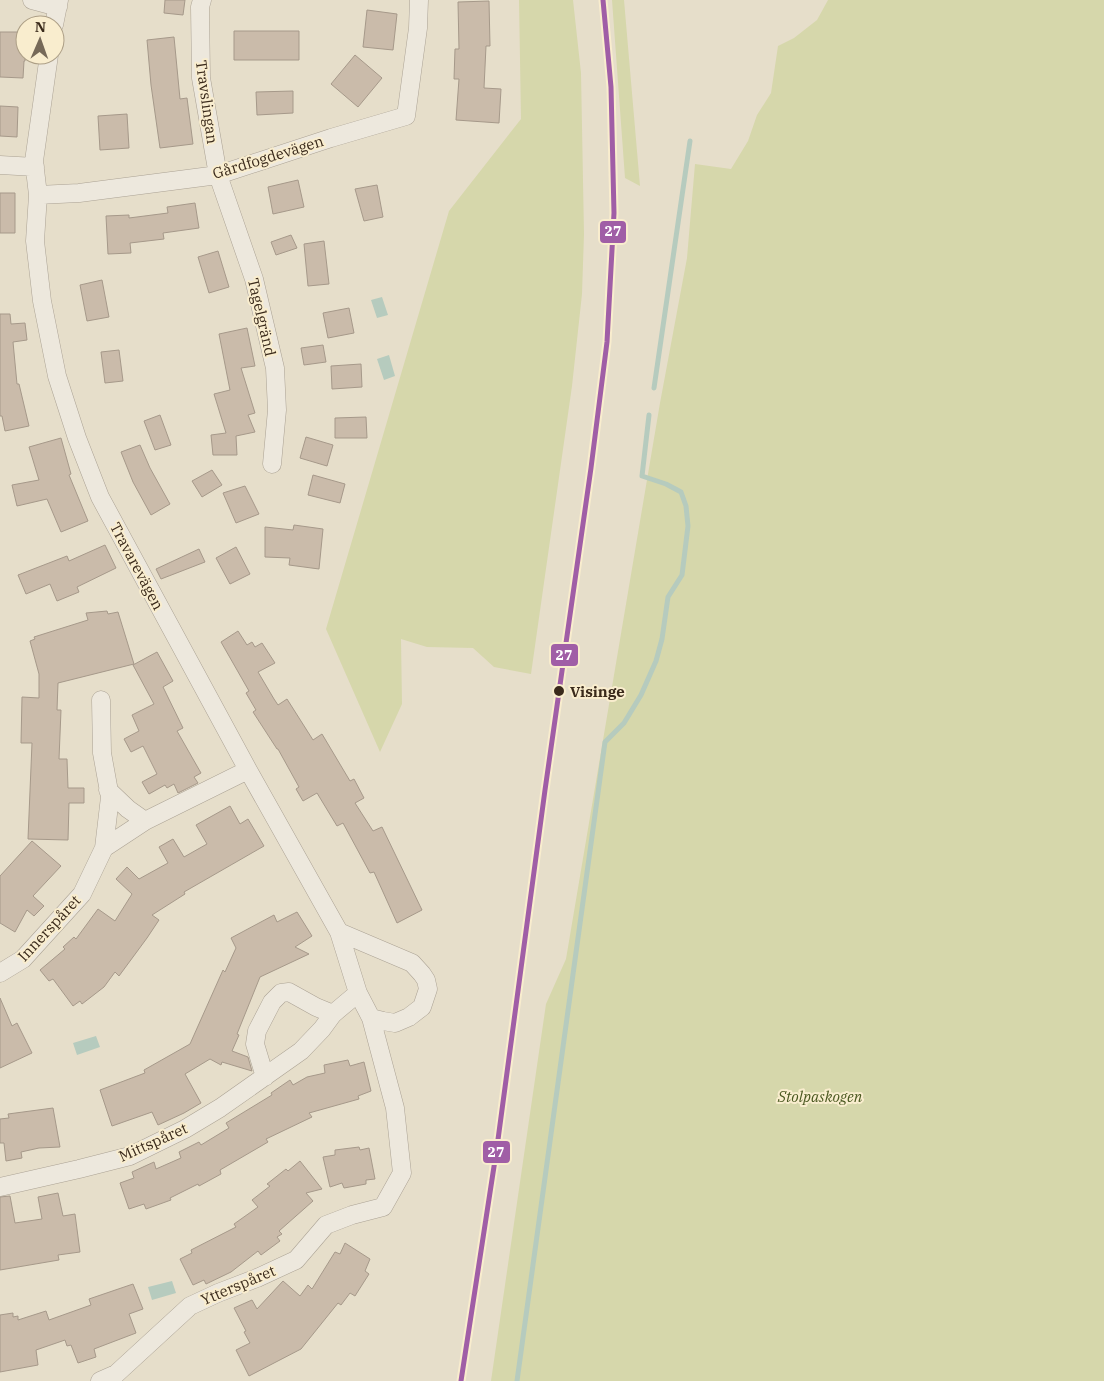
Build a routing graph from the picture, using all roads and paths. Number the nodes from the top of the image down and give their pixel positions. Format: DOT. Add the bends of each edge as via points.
graph roads {
  1 [pos="32,0"];
  2 [pos="202,0"];
  3 [pos="419,0"];
  4 [pos="58,3"];
  5 [pos="48,65"];
  6 [pos="0,165"];
  7 [pos="35,167"];
  8 [pos="218,175"];
  9 [pos="38,195"];
  10 [pos="272,464"];
  11 [pos="101,700"];
  12 [pos="248,770"];
  13 [pos="108,790"];
  14 [pos="146,821"];
  15 [pos="104,848"];
  16 [pos="339,932"];
  17 [pos="0,973"];
  18 [pos="358,993"];
  19 [pos="333,1014"];
  20 [pos="371,1018"];
  21 [pos="265,1076"];
  22 [pos="0,1187"];
  23 [pos="384,1207"];
  24 [pos="100,1381"];
  1 -- 4 [label="street"];
  2 -- 8 [label="street, Travslingan" via="201,78"];
  3 -- 8 [label="street, Gårdfogdevägen" via="406,116"];
  5 -- 7 [label="street, Travarevägen"];
  6 -- 7 [label="street"];
  7 -- 9 [label="street, Travarevägen"];
  8 -- 9 [label="street, Gårdfogdevägen" via="79,194"];
  8 -- 10 [label="street, Tagelgränd" via="254,279 275,368 277,410"];
  9 -- 12 [label="street, Travarevägen" via="35,241 42,301 58,376 77,438 100,497"];
  11 -- 13 [label="street, Innerspåret" via="102,753"];
  12 -- 14 [label="street"];
  12 -- 16 [label="street, Travarevägen"];
  13 -- 14 [label="street"];
  13 -- 15 [label="street, Innerspåret"];
  14 -- 15 [label="street"];
  15 -- 17 [label="street, Innerspåret" via="82,894 23,959"];
  16 -- 18 [label="street, Travarevägen"];
  16 -- 20 [label="street" via="412,963 426,980 428,989 422,1007 409,1017 395,1023"];
  18 -- 19 [label="street, Mittspåret"];
  18 -- 20 [label="street, Travarevägen"];
  19 -- 21 [label="street, Mittspåret" via="301,1050"];
  19 -- 21 [label="street" via="289,992 281,993 272,1002 257,1031 255,1044"];
  20 -- 23 [label="street, Travarevägen" via="395,1108 402,1173"];
  21 -- 22 [label="street, Mittspåret" via="185,1129 130,1156"];
  23 -- 24 [label="street, Ytterspåret" via="326,1225 296,1260 190,1306 116,1374"];
}
